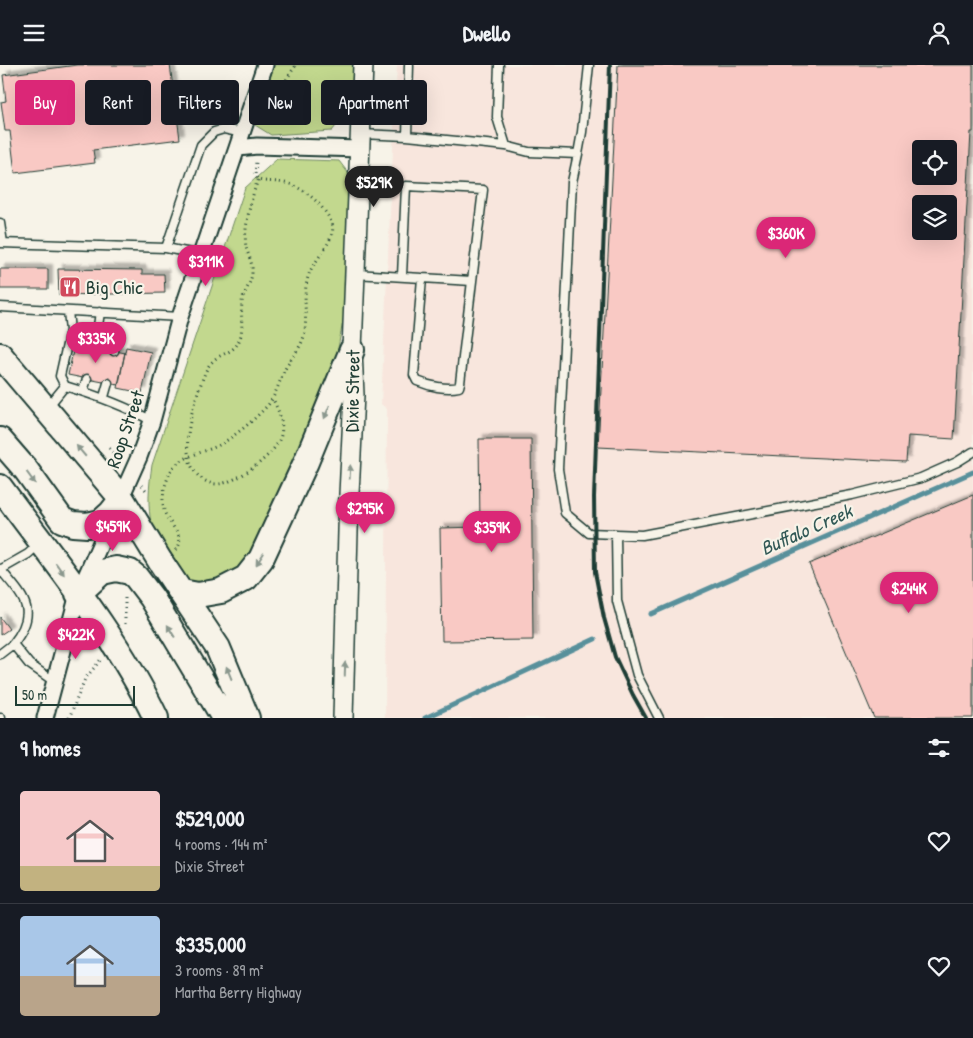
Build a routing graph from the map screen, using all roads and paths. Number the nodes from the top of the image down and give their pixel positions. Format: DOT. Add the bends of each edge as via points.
graph roads {
  1 [pos="265,65"];
  2 [pos="296,65"];
  3 [pos="363,65"];
  4 [pos="408,65"];
  5 [pos="498,65"];
  6 [pos="589,65"];
  7 [pos="243,133"];
  8 [pos="407,136"];
  9 [pos="360,142"];
  10 [pos="506,146"];
  11 [pos="238,147"];
  12 [pos="257,147"];
  13 [pos="578,154"];
  14 [pos="258,180"];
  15 [pos="0,223"];
  16 [pos="2,243"];
  17 [pos="166,248"];
  18 [pos="201,255"];
  19 [pos="355,274"];
  20 [pos="402,276"];
  21 [pos="422,278"];
  22 [pos="472,281"];
  23 [pos="0,307"];
  24 [pos="68,311"];
  25 [pos="100,313"];
  26 [pos="180,317"];
  27 [pos="70,331"];
  28 [pos="97,336"];
  29 [pos="95,347"];
  30 [pos="114,351"];
  31 [pos="352,351"];
  32 [pos="0,355"];
  33 [pos="87,379"];
  34 [pos="108,383"];
  35 [pos="65,386"];
  36 [pos="83,391"];
  37 [pos="104,397"];
  38 [pos="273,399"];
  39 [pos="47,409"];
  40 [pos="152,421"];
  41 [pos="0,440"];
  42 [pos="973,451"];
  43 [pos="189,457"];
  44 [pos="0,487"];
  45 [pos="122,499"];
  46 [pos="616,534"];
  47 [pos="41,543"];
  48 [pos="173,553"];
  49 [pos="0,570"];
  50 [pos="126,590"];
  51 [pos="182,592"];
  52 [pos="78,594"];
  53 [pos="123,629"];
  54 [pos="14,644"];
  55 [pos="0,654"];
  56 [pos="102,659"];
  57 [pos="55,682"];
  58 [pos="45,718"];
  59 [pos="69,718"];
  60 [pos="156,718"];
  61 [pos="224,718"];
  62 [pos="247,718"];
  63 [pos="343,718"];
  64 [pos="659,718"];
  1 -- 7 [label="street, Roop Street"];
  2 -- 12 [label="path" via="278,91 259,129"];
  3 -- 9 [label="street, Dixie Street"];
  4 -- 8 [label="lane"];
  5 -- 10 [label="lane" via="497,117"];
  6 -- 13 [label="lane"];
  7 -- 11 [label="street, Roop Street"];
  7 -- 17 [label="lane" via="219,130 201,145"];
  8 -- 9 [label="lane"];
  8 -- 10 [label="lane"];
  9 -- 12 [label="street"];
  9 -- 19 [label="street, Dixie Street"];
  10 -- 13 [label="lane" via="529,152"];
  11 -- 12 [label="street"];
  11 -- 18 [label="street, Roop Street"];
  12 -- 14 [label="path" via="255,175"];
  13 -- 46 [label="lane" via="572,181 558,469 565,513 589,533"];
  14 -- 38 [label="path" via="287,183 302,191 322,208 333,227 332,236 309,275 302,341 284,370"];
  14 -- 43 [label="path" via="246,234 252,273 243,297 241,335 236,347 213,361 205,371 192,407"];
  15 -- 16 [label="lane"];
  16 -- 17 [label="lane"];
  17 -- 18 [label="lane"];
  18 -- 26 [label="street, Roop Street"];
  19 -- 20 [label="lane"];
  19 -- 31 [label="street, Dixie Street"];
  20 -- 21 [label="lane"];
  20 -- 22 [label="lane" via="406,185 483,190"];
  21 -- 22 [label="lane"];
  21 -- 22 [label="lane" via="414,375 416,381 427,385 453,388 459,387 460,383"];
  23 -- 24 [label="lane"];
  24 -- 25 [label="lane"];
  24 -- 27 [label="lane"];
  25 -- 26 [label="lane"];
  25 -- 28 [label="lane"];
  26 -- 40 [label="street, Roop Street"];
  27 -- 28 [label="lane"];
  27 -- 35 [label="lane" via="60,377"];
  28 -- 29 [label="lane"];
  28 -- 30 [label="lane" via="110,343"];
  31 -- 51 [label="main road, one-way" via="261,559 246,578 221,591 198,595"];
  63 -- 31 [label="street, Dixie Street, one-way" via="348,494 354,395"];
  32 -- 39 [label="main road"];
  33 -- 36 [label="lane"];
  34 -- 37 [label="lane"];
  35 -- 36 [label="lane"];
  35 -- 39 [label="lane"];
  36 -- 37 [label="lane"];
  37 -- 40 [label="lane"];
  38 -- 43 [label="path" via="222,444"];
  38 -- 43 [label="path" via="282,425 281,437 271,452 238,478 218,484 206,483 196,475"];
  45 -- 39 [label="main road, one-way"];
  40 -- 45 [label="street, Roop Street"];
  41 -- 45 [label="main road, one-way" via="62,520 87,525 101,522"];
  42 -- 46 [label="lane" via="921,478 852,495 642,535"];
  43 -- 48 [label="path" via="170,472 164,492 164,511 180,539"];
  44 -- 47 [label="main road"];
  45 -- 51 [label="main road"];
  45 -- 52 [label="street, Roop Street"];
  46 -- 64 [label="lane" via="617,601 637,675"];
  47 -- 49 [label="lane"];
  47 -- 52 [label="main road, one-way"];
  49 -- 54 [label="lane" via="17,590 28,615"];
  50 -- 53 [label="path"];
  62 -- 51 [label="main road, one-way" via="218,648"];
  52 -- 57 [label="street, Roop Street"];
  52 -- 60 [label="main road" via="132,671"];
  61 -- 52 [label="main road, one-way" via="136,577 116,569 102,573"];
  54 -- 55 [label="lane"];
  54 -- 57 [label="lane" via="29,664"];
  56 -- 59 [label="path" via="85,679"];
  57 -- 58 [label="street, Roop Street"];
}
